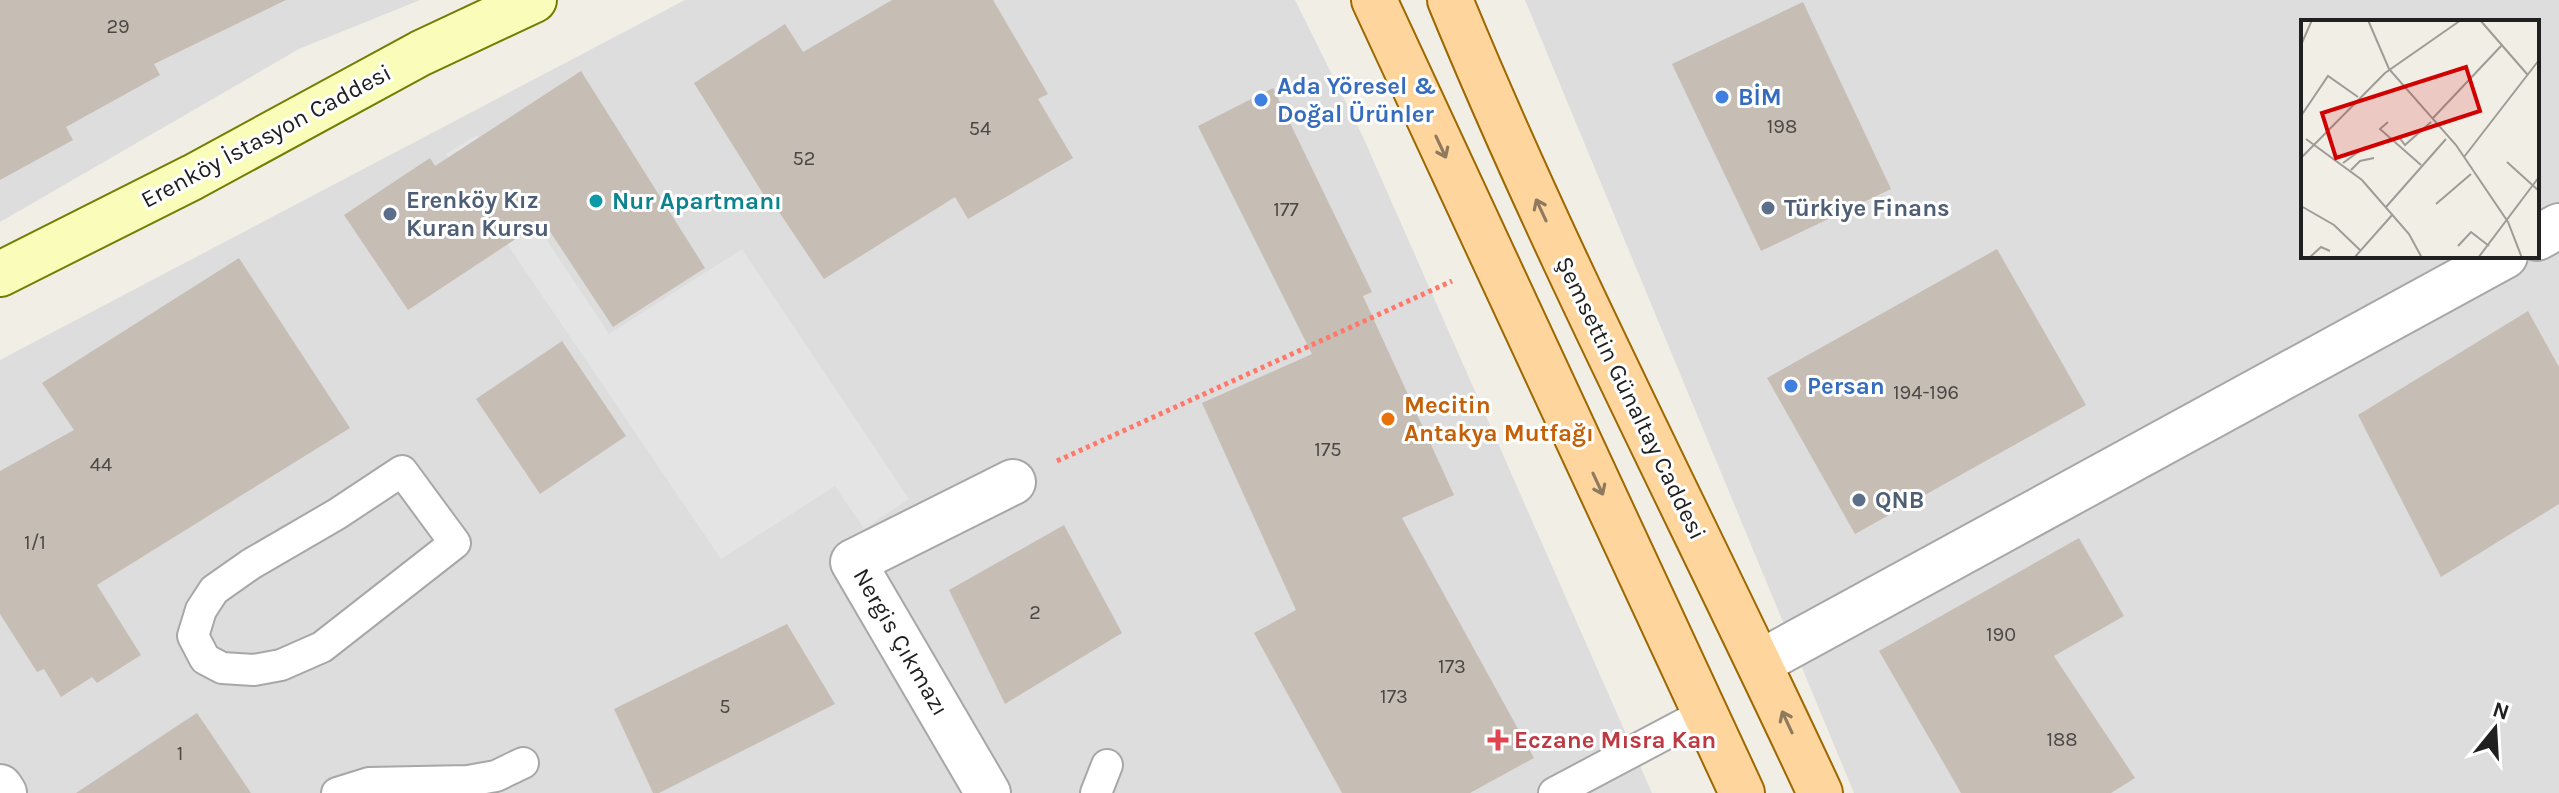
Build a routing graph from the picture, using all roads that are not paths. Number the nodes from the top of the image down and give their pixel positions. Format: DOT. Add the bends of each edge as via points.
graph roads {
  1 [pos="534,0"];
  2 [pos="1374,0"];
  3 [pos="1450,0"];
  4 [pos="2559,226"];
  5 [pos="2539,237"];
  6 [pos="2501,258"];
  7 [pos="0,274"];
  8 [pos="1013,482"];
  9 [pos="455,543"];
  10 [pos="1759,663"];
  11 [pos="1705,713"];
  12 [pos="523,763"];
  13 [pos="0,787"];
  14 [pos="4,793"];
  15 [pos="337,793"];
  16 [pos="988,793"];
  17 [pos="1554,793"];
  18 [pos="1742,793"];
  19 [pos="1820,793"];
  1 -- 7 [label="street, Erenköy İstasyon Caddesi" via="421,53"];
  2 -- 11 [label="main road, one-way"];
  10 -- 3 [label="main road, Şemsettin Günaltay Caddesi, one-way" via="1545,219"];
  4 -- 5 [label="street"];
  6 -- 10 [label="street"];
  8 -- 16 [label="street, Nergis Çıkmazı" via="853,562"];
  9 -- 9 [label="lane" via="402,471 214,590 193,636 205,659 222,668 281,665 322,647"];
  19 -- 10 [label="main road, Şemsettin Günaltay Caddesi, one-way"];
  11 -- 17 [label="lane"];
  11 -- 18 [label="main road"];
  12 -- 15 [label="lane" via="468,781 369,783"];
  13 -- 14 [label="street"];
}
